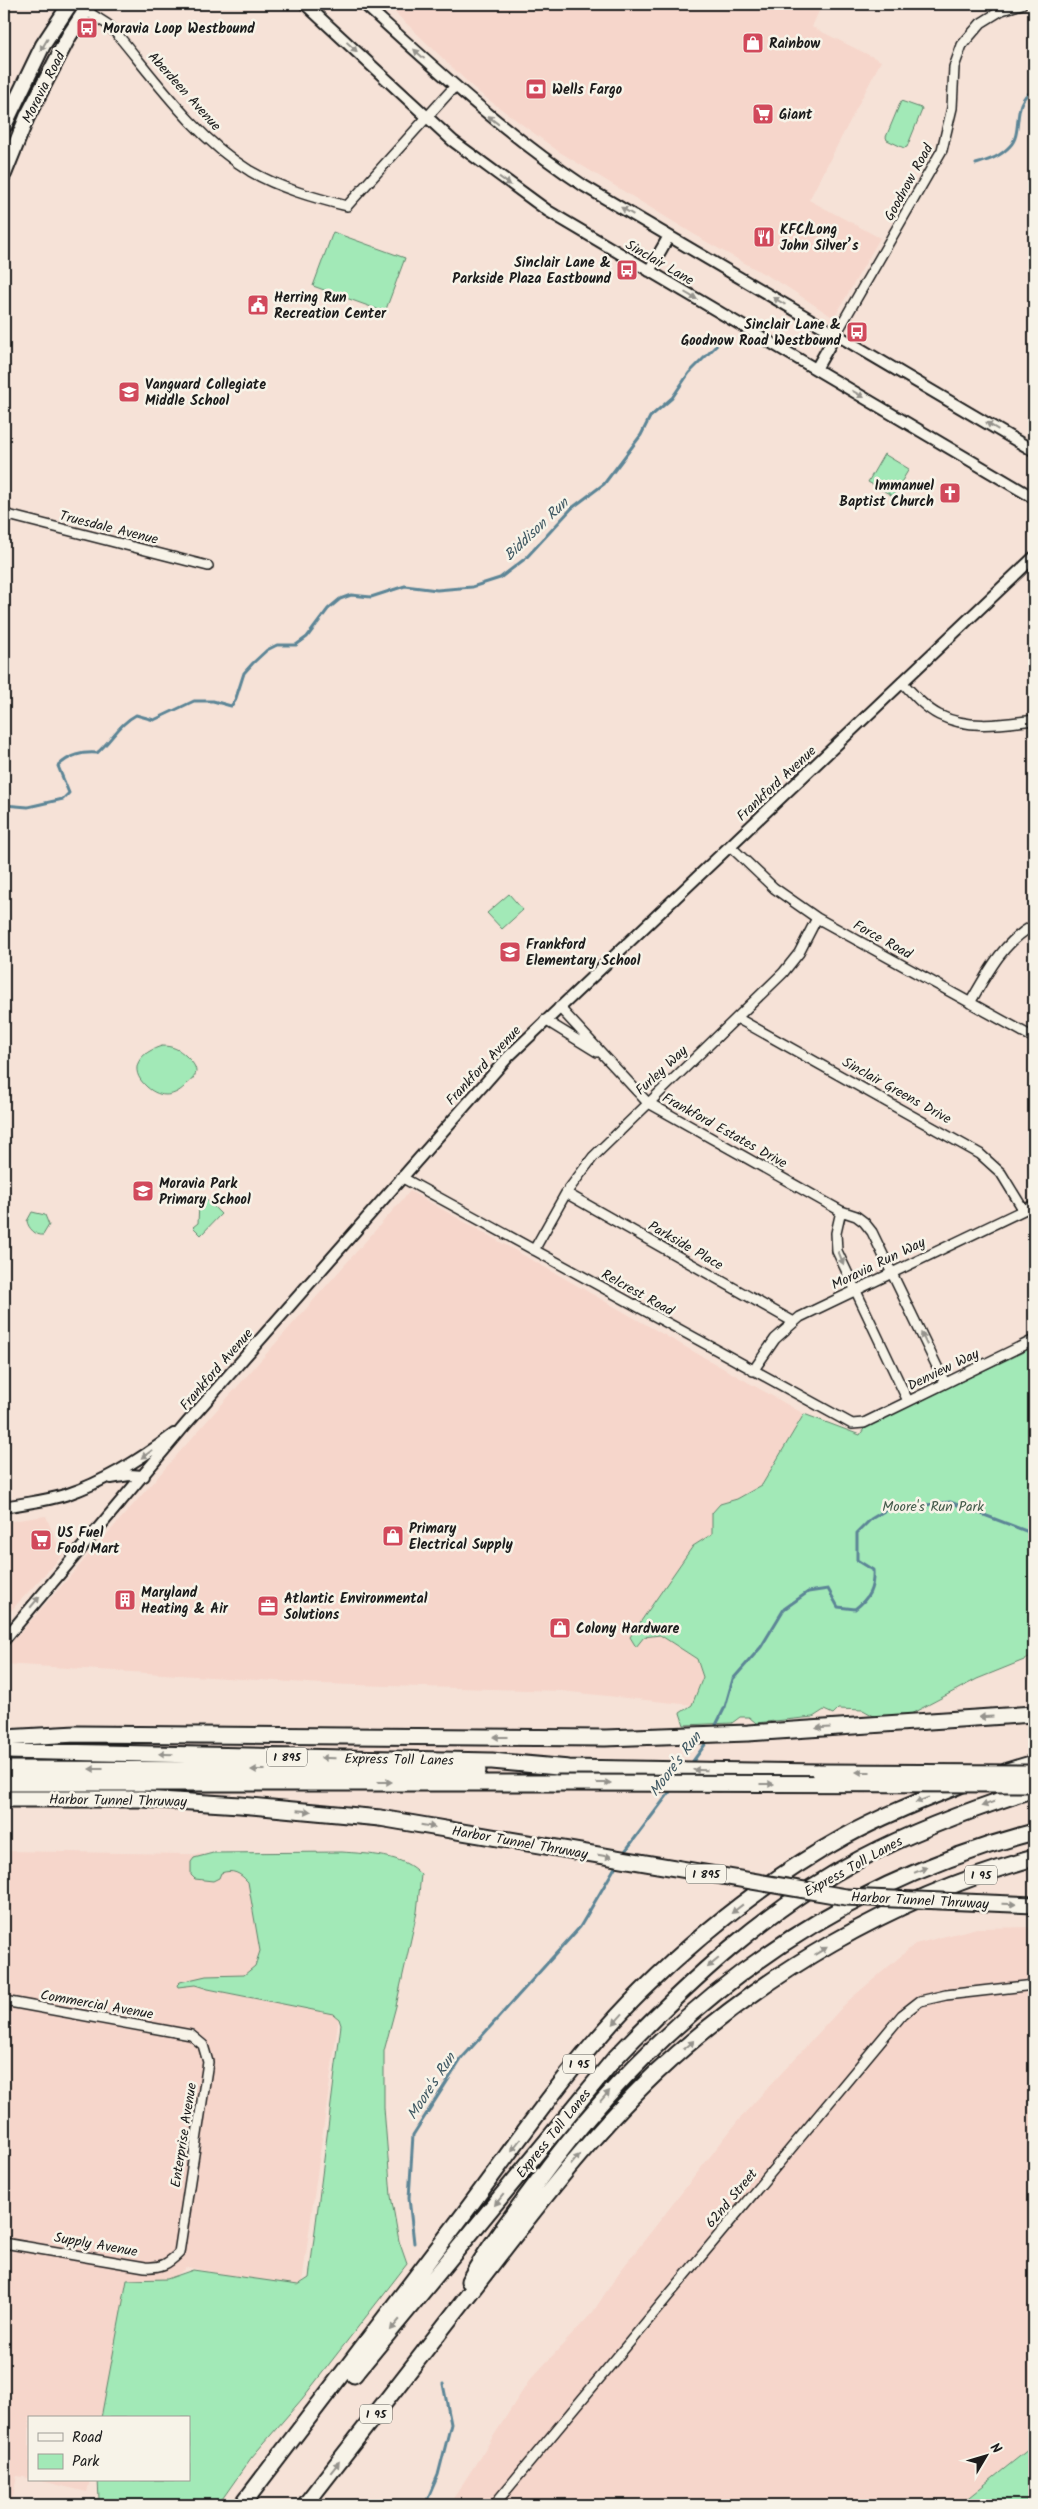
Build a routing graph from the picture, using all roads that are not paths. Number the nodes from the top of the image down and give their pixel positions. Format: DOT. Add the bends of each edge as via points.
graph roads {
  1 [pos="70,4"];
  2 [pos="305,4"];
  3 [pos="364,4"];
  4 [pos="1022,4"];
  5 [pos="88,7"];
  6 [pos="455,86"];
  7 [pos="427,118"];
  8 [pos="4,126"];
  9 [pos="4,174"];
  10 [pos="669,236"];
  11 [pos="649,271"];
  12 [pos="836,334"];
  13 [pos="816,369"];
  14 [pos="1034,451"];
  15 [pos="1021,490"];
  16 [pos="1034,493"];
  17 [pos="1034,498"];
  18 [pos="4,514"];
  19 [pos="1034,557"];
  20 [pos="208,566"];
  21 [pos="902,682"];
  22 [pos="1034,720"];
  23 [pos="730,846"];
  24 [pos="817,918"];
  25 [pos="1034,925"];
  26 [pos="970,1003"];
  27 [pos="559,1007"];
  28 [pos="737,1018"];
  29 [pos="545,1020"];
  30 [pos="1034,1038"];
  31 [pos="606,1058"];
  32 [pos="648,1102"];
  33 [pos="401,1177"];
  34 [pos="566,1193"];
  35 [pos="1034,1205"];
  36 [pos="1023,1209"];
  37 [pos="841,1211"];
  38 [pos="534,1250"];
  39 [pos="892,1272"];
  40 [pos="855,1290"];
  41 [pos="792,1322"];
  42 [pos="1034,1340"];
  43 [pos="753,1370"];
  44 [pos="945,1383"];
  45 [pos="908,1401"];
  46 [pos="864,1423"];
  47 [pos="186,1424"];
  48 [pos="144,1476"];
  49 [pos="100,1480"];
  50 [pos="4,1507"];
  51 [pos="4,1640"];
  52 [pos="1034,1714"];
  53 [pos="4,1733"];
  54 [pos="76,1734"];
  55 [pos="4,1738"];
  56 [pos="4,1751"];
  57 [pos="1034,1763"];
  58 [pos="569,1768"];
  59 [pos="4,1769"];
  60 [pos="1034,1773"];
  61 [pos="4,1783"];
  62 [pos="1034,1784"];
  63 [pos="1034,1788"];
  64 [pos="4,1799"];
  65 [pos="25,1799"];
  66 [pos="4,1804"];
  67 [pos="1034,1832"];
  68 [pos="1034,1858"];
  69 [pos="1034,1905"];
  70 [pos="1034,1985"];
  71 [pos="4,2001"];
  72 [pos="185,2033"];
  73 [pos="4,2243"];
  74 [pos="179,2253"];
  75 [pos="447,2322"];
  76 [pos="243,2505"];
  77 [pos="305,2505"];
  78 [pos="494,2505"];
  1 -- 8 [label="main road, Moravia Road, one-way" via="43,45"];
  2 -- 7 [label="street, Sinclair Lane, one-way"];
  6 -- 3 [label="street, Sinclair Lane, one-way"];
  4 -- 12 [label="street, Goodnow Road" via="988,18 970,33 962,45 954,67 952,108 942,150"];
  5 -- 7 [label="street, Aberdeen Avenue" via="117,34 191,122 212,141 263,178 322,199 348,206"];
  5 -- 9 [label="main road, Moravia Road" via="69,36 27,117"];
  6 -- 7 [label="street, Aberdeen Avenue"];
  10 -- 6 [label="street, Sinclair Lane, one-way" via="540,157"];
  7 -- 11 [label="street, Sinclair Lane, one-way" via="523,194"];
  10 -- 11 [label="street"];
  12 -- 10 [label="street, Sinclair Lane, one-way"];
  11 -- 13 [label="street, Sinclair Lane, one-way"];
  12 -- 13 [label="street"];
  14 -- 12 [label="street, Sinclair Lane, one-way"];
  13 -- 15 [label="street, Sinclair Lane, one-way"];
  15 -- 16 [label="street"];
  15 -- 17 [label="street, Sinclair Lane"];
  18 -- 20 [label="street, Truesdale Avenue"];
  19 -- 21 [label="street, Frankford Avenue"];
  21 -- 22 [label="street" via="939,715 955,721 980,725"];
  21 -- 23 [label="street, Frankford Avenue"];
  23 -- 24 [label="street, Force Road" via="774,888"];
  23 -- 27 [label="street, Frankford Avenue"];
  24 -- 26 [label="street, Force Road"];
  24 -- 28 [label="street, Furley Way" via="788,967"];
  25 -- 26 [label="street" via="1000,953"];
  26 -- 30 [label="street, Force Road"];
  27 -- 29 [label="street, Frankford Avenue"];
  27 -- 31 [label="street, Frankford Estates Drive"];
  28 -- 32 [label="street, Furley Way"];
  28 -- 36 [label="street, Sinclair Greens Drive" via="980,1154 1001,1173"];
  29 -- 31 [label="street, Frankford Estates Drive"];
  29 -- 33 [label="street, Frankford Avenue" via="486,1080"];
  31 -- 32 [label="street, Frankford Estates Drive"];
  32 -- 34 [label="street, Furley Way" via="604,1144"];
  32 -- 37 [label="street, Frankford Estates Drive"];
  33 -- 38 [label="street, Relcrest Road"];
  33 -- 47 [label="street, Frankford Avenue"];
  34 -- 38 [label="street, Furley Way"];
  34 -- 41 [label="street, Parkside Place"];
  35 -- 36 [label="street, Moravia Run Way"];
  36 -- 39 [label="street, Moravia Run Way"];
  37 -- 39 [label="street, Frankford Estates Drive" via="864,1222"];
  37 -- 40 [label="street, one-way" via="836,1233 837,1251"];
  38 -- 43 [label="street, Relcrest Road"];
  39 -- 40 [label="street, Moravia Run Way"];
  44 -- 39 [label="street, Frankford Estates Drive, one-way"];
  40 -- 41 [label="street, Moravia Run Way"];
  40 -- 45 [label="street"];
  41 -- 43 [label="street, Moravia Run Way"];
  42 -- 44 [label="street, Denview Way"];
  43 -- 46 [label="street, Relcrest Road" via="846,1422"];
  44 -- 45 [label="street, Denview Way"];
  45 -- 46 [label="street, Denview Way"];
  47 -- 48 [label="street, Frankford Avenue"];
  47 -- 49 [label="street, one-way" via="141,1459"];
  48 -- 49 [label="street"];
  51 -- 48 [label="street, Frankford Avenue, one-way"];
  49 -- 50 [label="street" via="50,1499"];
  52 -- 54 [label="highway, I 895, one-way" via="748,1733 596,1738"];
  53 -- 54 [label="highway"];
  54 -- 55 [label="highway, I 895"];
  58 -- 56 [label="highway, Express Toll Lanes / I 895, one-way" via="492,1761"];
  57 -- 76 [label="highway, I 95, one-way" via="978,1778 902,1808 844,1837 742,1904 693,1944 600,2039 555,2093"];
  58 -- 59 [label="highway, one-way" via="492,1771"];
  60 -- 58 [label="highway, Express Toll Lanes / I 895, one-way, bridge"];
  61 -- 62 [label="highway, Express Toll Lanes, one-way, bridge"];
  63 -- 76 [label="highway, Express Toll Lanes, one-way" via="918,1830 860,1858 811,1887 704,1971 614,2058"];
  64 -- 65 [label="highway, Harbor Tunnel Thruway / I 895"];
  65 -- 66 [label="highway"];
  65 -- 69 [label="highway, Harbor Tunnel Thruway / I 895, one-way, bridge" via="143,1799 380,1818 846,1897"];
  75 -- 67 [label="highway, Express Toll Lanes, one-way" via="491,2244 577,2130 627,2072 698,2006 776,1948 832,1913 952,1858"];
  75 -- 68 [label="highway, I 95, one-way" via="603,2128 656,2074 714,2025 791,1969 879,1917 953,1885"];
  70 -- 78 [label="street, 62nd Street" via="946,1995 920,2001 902,2015"];
  71 -- 72 [label="street, Commercial Avenue"];
  72 -- 74 [label="street, Enterprise Avenue" via="203,2045 208,2062"];
  73 -- 74 [label="street, Supply Avenue" via="157,2268 169,2264"];
  77 -- 75 [label="highway, I 95, one-way"];
}
